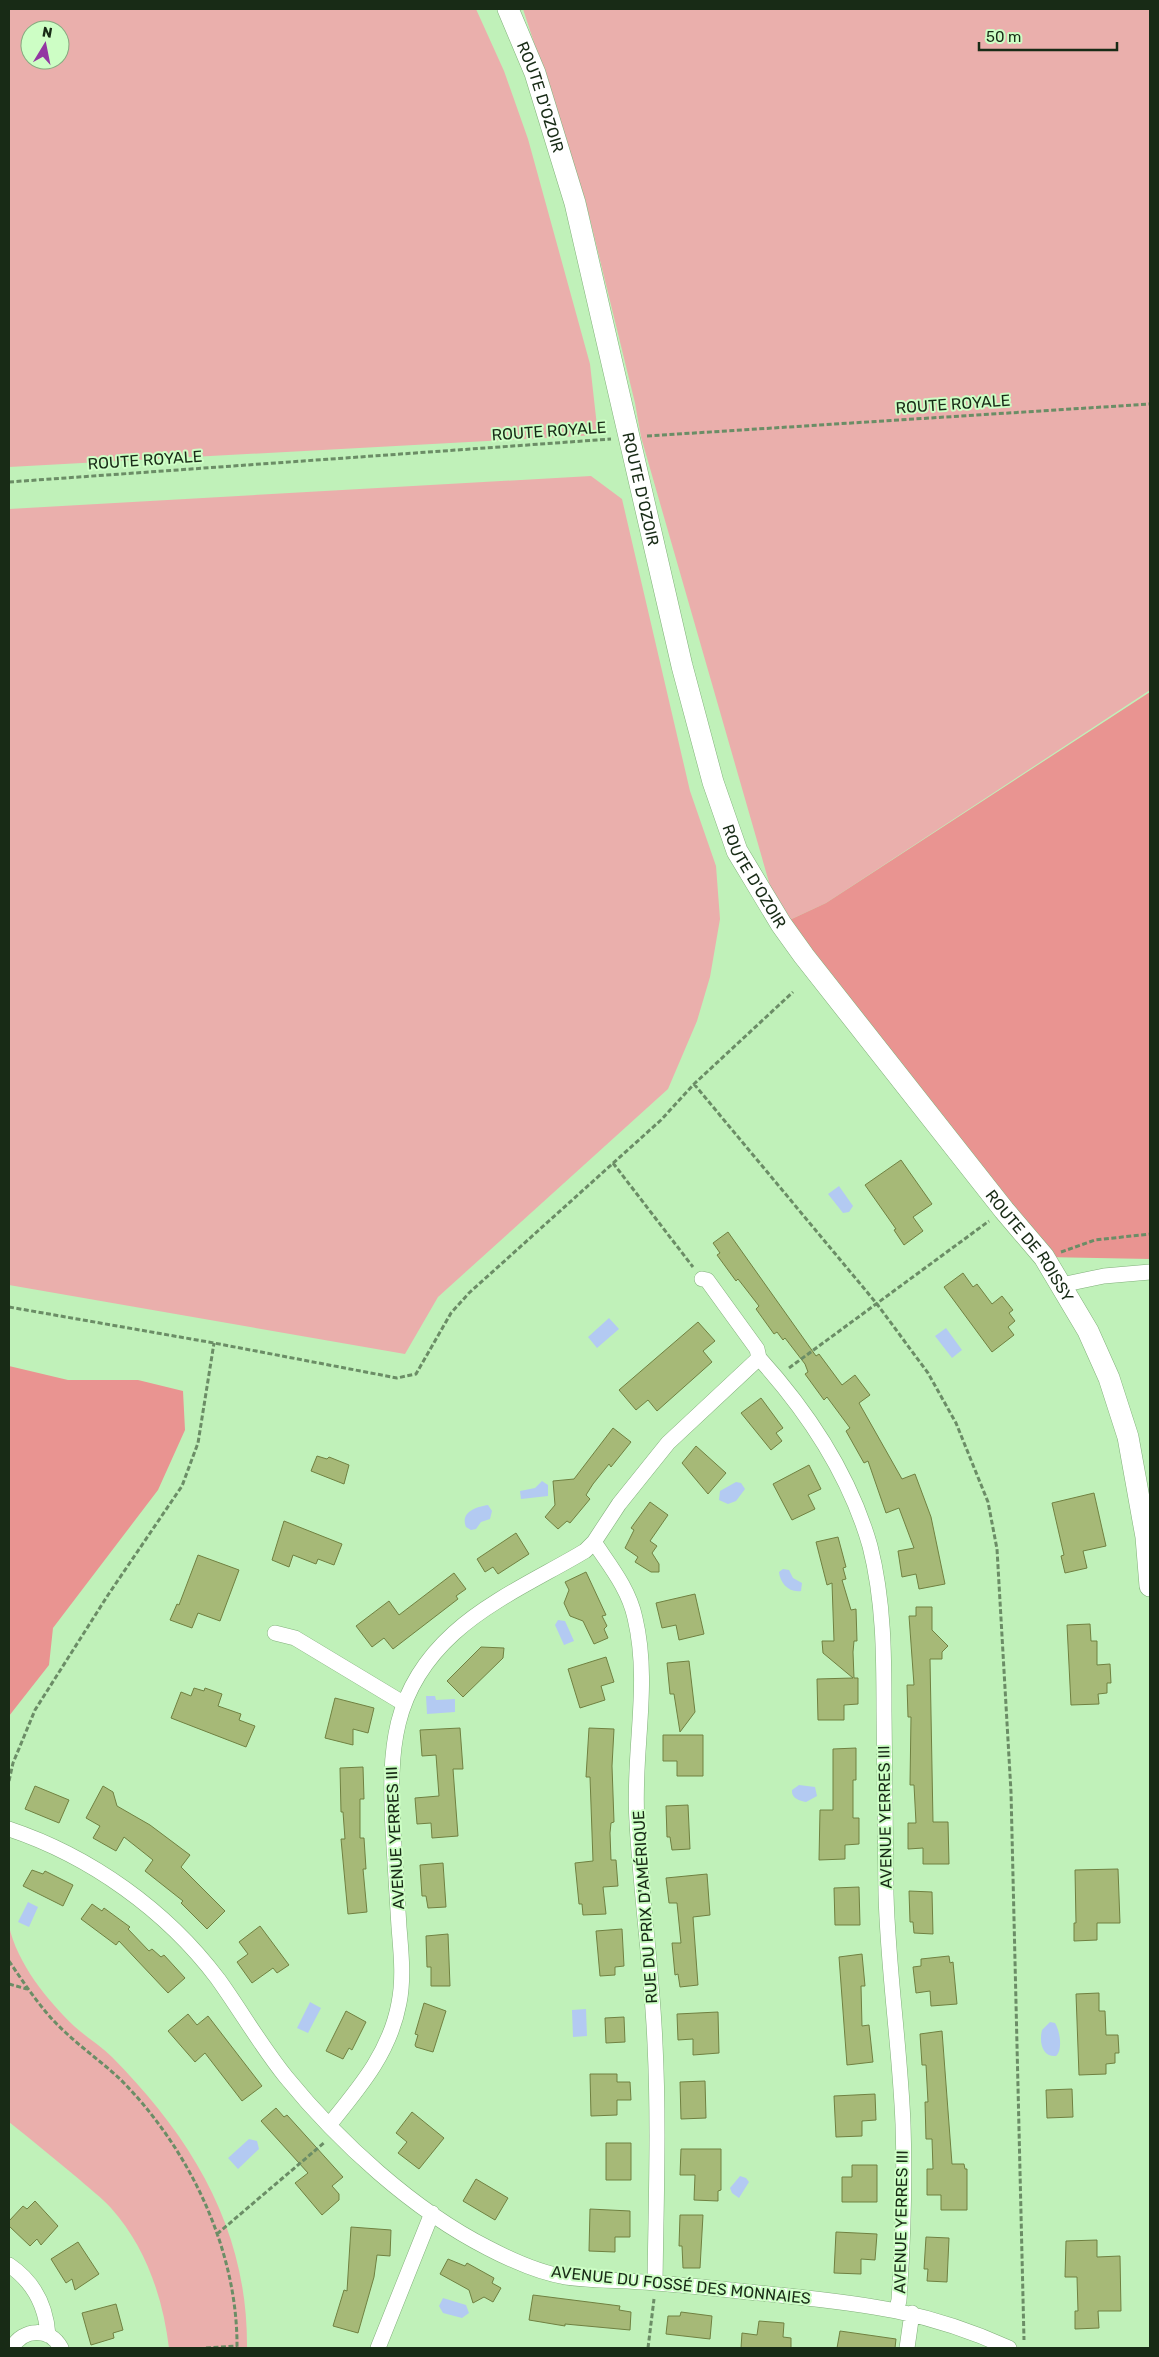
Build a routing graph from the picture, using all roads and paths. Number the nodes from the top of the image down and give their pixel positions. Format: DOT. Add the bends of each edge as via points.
graph roads {
  1 [pos="508,9"];
  2 [pos="1150,404"];
  3 [pos="629,438"];
  4 [pos="9,482"];
  5 [pos="804,956"];
  6 [pos="793,992"];
  7 [pos="694,1084"];
  8 [pos="613,1163"];
  9 [pos="1004,1210"];
  10 [pos="1150,1234"];
  11 [pos="1044,1257"];
  12 [pos="1150,1272"];
  13 [pos="702,1279"];
  14 [pos="1061,1285"];
  15 [pos="877,1304"];
  16 [pos="9,1307"];
  17 [pos="214,1343"];
  18 [pos="759,1358"];
  19 [pos="776,1377"];
  20 [pos="594,1542"];
  21 [pos="1150,1586"];
  22 [pos="275,1633"];
  23 [pos="403,1704"];
  24 [pos="9,1782"];
  25 [pos="9,1829"];
  26 [pos="9,1961"];
  27 [pos="9,1984"];
  28 [pos="28,1989"];
  29 [pos="332,2128"];
  30 [pos="432,2213"];
  31 [pos="217,2234"];
  32 [pos="9,2265"];
  33 [pos="656,2283"];
  34 [pos="897,2309"];
  35 [pos="912,2312"];
  36 [pos="48,2335"];
  37 [pos="237,2347"];
  38 [pos="12,2348"];
  39 [pos="61,2348"];
  40 [pos="206,2348"];
  41 [pos="378,2348"];
  42 [pos="648,2348"];
  43 [pos="907,2348"];
  44 [pos="1009,2348"];
  45 [pos="1024,2348"];
  1 -- 3 [label="main road, ROUTE D'OZOIR" via="535,74 575,203"];
  2 -- 3 [label="path, ROUTE ROYALE"];
  3 -- 4 [label="path, ROUTE ROYALE"];
  3 -- 5 [label="main road, ROUTE D'OZOIR" via="682,666 713,782 737,851"];
  5 -- 9 [label="main road, ROUTE DE ROISSY"];
  6 -- 7 [label="path"];
  7 -- 8 [label="path" via="661,1120"];
  7 -- 15 [label="path"];
  8 -- 13 [label="path"];
  8 -- 17 [label="path" via="451,1312 416,1374 398,1378"];
  9 -- 11 [label="main road, ROUTE DE ROISSY"];
  9 -- 15 [label="path"];
  10 -- 11 [label="path" via="1095,1240"];
  11 -- 14 [label="main road, ROUTE DE ROISSY"];
  12 -- 14 [label="street" via="1104,1276"];
  13 -- 18 [label="street, AVENUE YERRES III" via="708,1280 757,1349"];
  14 -- 21 [label="main road, ROUTE DE ROISSY" via="1109,1378 1128,1437 1146,1537"];
  15 -- 19 [label="path"];
  15 -- 45 [label="path" via="928,1373 956,1423 988,1502 997,1549 1011,1792"];
  16 -- 17 [label="path"];
  17 -- 24 [label="path" via="198,1443 182,1486 35,1710 13,1763"];
  18 -- 19 [label="street, AVENUE YERRES III"];
  18 -- 20 [label="street, AVENUE YERRES III" via="668,1443 619,1504"];
  19 -- 34 [label="street, AVENUE YERRES III" via="816,1432 853,1494 869,1544 880,1600 888,1939 903,2124 903,2213"];
  20 -- 23 [label="street, AVENUE YERRES III" via="585,1551 482,1612 454,1633 432,1657"];
  20 -- 33 [label="street, RUE DU PRIX D'AMÉRIQUE" via="626,1592 635,1615 641,1652 636,1820 655,2045"];
  22 -- 23 [label="street" via="294,1638"];
  23 -- 29 [label="street, AVENUE YERRES III" via="390,1768 402,1968 400,2002 390,2036 378,2061"];
  25 -- 29 [label="street, AVENUE DU FOSSÉ DES MONNAIES" via="62,1850 132,1894 162,1918 217,1978 264,2049"];
  26 -- 28 [label="path"];
  27 -- 28 [label="path"];
  28 -- 31 [label="path" via="64,2031 119,2079 164,2130 201,2193"];
  29 -- 30 [label="street, AVENUE DU FOSSÉ DES MONNAIES" via="377,2170"];
  29 -- 31 [label="path"];
  30 -- 33 [label="street, AVENUE DU FOSSÉ DES MONNAIES" via="486,2247 535,2270 565,2277"];
  30 -- 41 [label="street"];
  31 -- 37 [label="path" via="235,2312"];
  32 -- 36 [label="street" via="38,2294 47,2316"];
  33 -- 34 [label="street, AVENUE DU FOSSÉ DES MONNAIES"];
  33 -- 42 [label="path"];
  34 -- 35 [label="street, AVENUE DU FOSSÉ DES MONNAIES"];
  35 -- 43 [label="street"];
  35 -- 44 [label="street, AVENUE DU FOSSÉ DES MONNAIES" via="968,2330"];
  36 -- 38 [label="street" via="32,2332 17,2340"];
  36 -- 39 [label="street"];
  37 -- 40 [label="path"];
}
